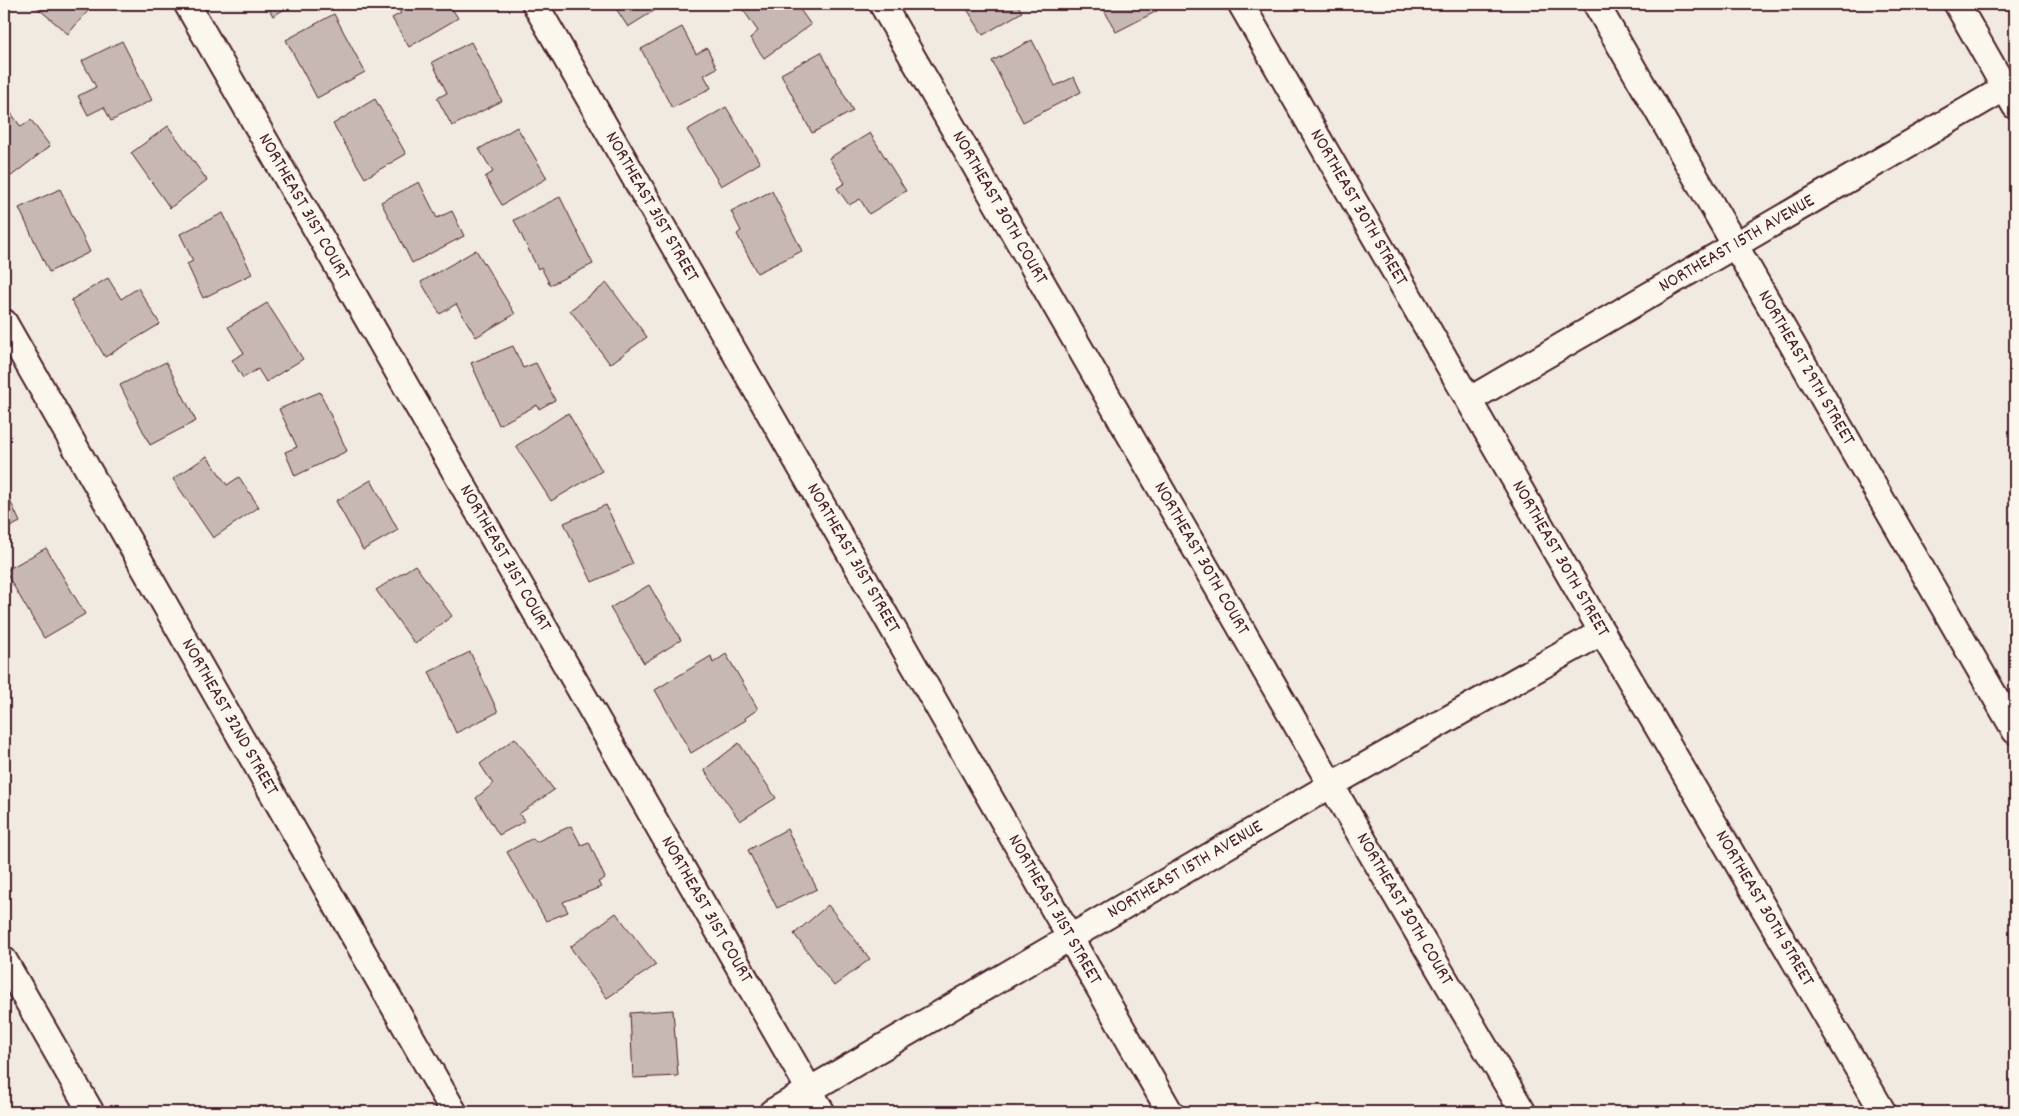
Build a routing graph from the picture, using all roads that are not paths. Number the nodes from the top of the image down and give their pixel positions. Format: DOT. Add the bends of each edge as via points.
graph roads {
  1 [pos="187,4"];
  2 [pos="535,4"];
  3 [pos="882,4"];
  4 [pos="1241,4"];
  5 [pos="1596,4"];
  6 [pos="1956,4"];
  7 [pos="2010,97"];
  8 [pos="1734,246"];
  9 [pos="4,322"];
  10 [pos="1469,400"];
  11 [pos="1602,632"];
  12 [pos="2015,731"];
  13 [pos="1331,785"];
  14 [pos="1069,938"];
  15 [pos="4,960"];
  16 [pos="810,1091"];
  17 [pos="91,1112"];
  18 [pos="454,1112"];
  19 [pos="772,1112"];
  20 [pos="822,1112"];
  21 [pos="1170,1112"];
  22 [pos="1523,1112"];
  23 [pos="1883,1112"];
  1 -- 16 [label="street, NORTHEAST 31ST COURT"];
  2 -- 14 [label="street, NORTHEAST 31ST STREET"];
  3 -- 13 [label="street, NORTHEAST 30TH COURT"];
  4 -- 10 [label="street, NORTHEAST 30TH STREET"];
  5 -- 8 [label="street, NORTHEAST 29TH STREET"];
  6 -- 7 [label="street"];
  7 -- 8 [label="street, NORTHEAST 15TH AVENUE"];
  8 -- 10 [label="street, NORTHEAST 15TH AVENUE"];
  8 -- 12 [label="street, NORTHEAST 29TH STREET"];
  9 -- 18 [label="street, NORTHEAST 32ND STREET"];
  10 -- 11 [label="street, NORTHEAST 30TH STREET"];
  11 -- 13 [label="street, NORTHEAST 15TH AVENUE"];
  11 -- 23 [label="street, NORTHEAST 30TH STREET"];
  13 -- 14 [label="street, NORTHEAST 15TH AVENUE"];
  13 -- 22 [label="street, NORTHEAST 30TH COURT"];
  14 -- 16 [label="street, NORTHEAST 15TH AVENUE"];
  14 -- 21 [label="street, NORTHEAST 31ST STREET"];
  15 -- 17 [label="street"];
  16 -- 19 [label="street, NORTHEAST 15TH AVENUE"];
  16 -- 20 [label="street, NORTHEAST 31ST COURT"];
}
